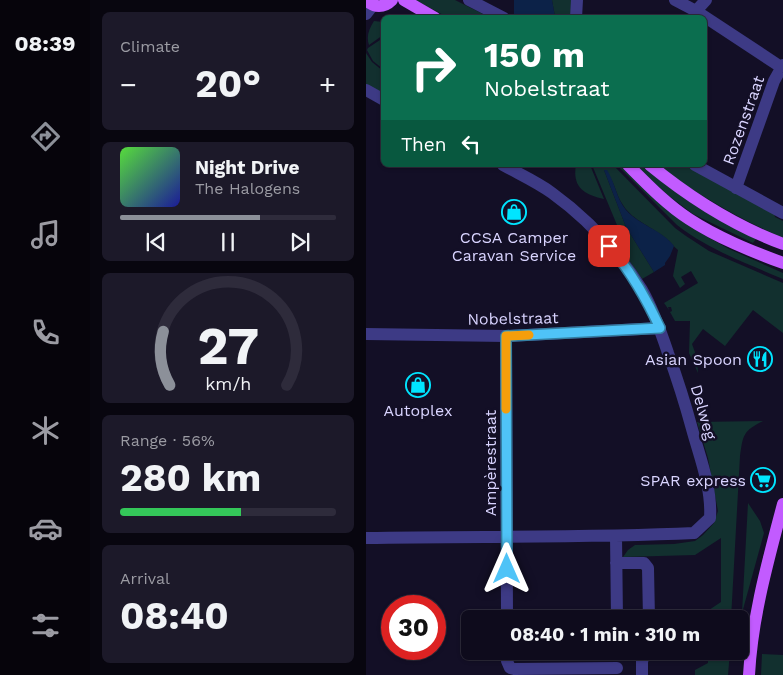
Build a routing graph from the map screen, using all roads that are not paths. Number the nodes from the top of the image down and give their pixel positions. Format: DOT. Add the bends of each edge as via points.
graph roads {
  1 [pos="392,0"];
  2 [pos="404,0"];
  3 [pos="469,0"];
  4 [pos="577,0"];
  5 [pos="675,0"];
  6 [pos="706,0"];
  7 [pos="486,3"];
  8 [pos="368,6"];
  9 [pos="696,11"];
  10 [pos="430,15"];
  11 [pos="500,15"];
  12 [pos="576,15"];
  13 [pos="702,15"];
  14 [pos="707,18"];
  15 [pos="782,66"];
  16 [pos="366,90"];
  17 [pos="381,98"];
  18 [pos="506,167"];
  19 [pos="630,167"];
  20 [pos="653,167"];
  21 [pos="699,167"];
  22 [pos="736,188"];
  23 [pos="783,213"];
  24 [pos="783,244"];
  25 [pos="783,263"];
  26 [pos="660,328"];
  27 [pos="366,334"];
  28 [pos="506,336"];
  29 [pos="783,504"];
  30 [pos="507,536"];
  31 [pos="616,536"];
  32 [pos="366,538"];
  33 [pos="616,563"];
  34 [pos="507,610"];
  35 [pos="617,610"];
  36 [pos="649,610"];
  37 [pos="507,660"];
  38 [pos="642,660"];
  39 [pos="617,662"];
  40 [pos="642,675"];
  41 [pos="749,675"];
  1 -- 8 [label="main road" via="384,6"];
  2 -- 10 [label="main road"];
  3 -- 7 [label="street"];
  4 -- 12 [label="street"];
  5 -- 9 [label="street"];
  6 -- 9 [label="street"];
  7 -- 11 [label="street"];
  9 -- 13 [label="street"];
  14 -- 15 [label="street"];
  15 -- 22 [label="street, Rozenstraat"];
  16 -- 17 [label="street"];
  18 -- 26 [label="street, Delweg" via="552,193 600,235 643,292"];
  19 -- 25 [label="main road" via="689,219"];
  20 -- 24 [label="main road" via="711,208"];
  21 -- 22 [label="street"];
  22 -- 23 [label="street"];
  26 -- 28 [label="street, Nobelstraat"];
  26 -- 31 [label="street, Delweg" via="709,490 710,518 694,534"];
  27 -- 28 [label="street, Nobelstraat"];
  28 -- 30 [label="street, Ampèrestraat"];
  29 -- 41 [label="main road" via="763,578 751,642"];
  30 -- 31 [label="street, Delweg"];
  30 -- 32 [label="street, Delweg"];
  30 -- 34 [label="street, Ampèrestraat"];
  31 -- 33 [label="street"];
  33 -- 35 [label="street"];
  33 -- 36 [label="street" via="644,563 648,568"];
  37 -- 39 [label="street" via="510,668"];
  38 -- 40 [label="street"];
}
